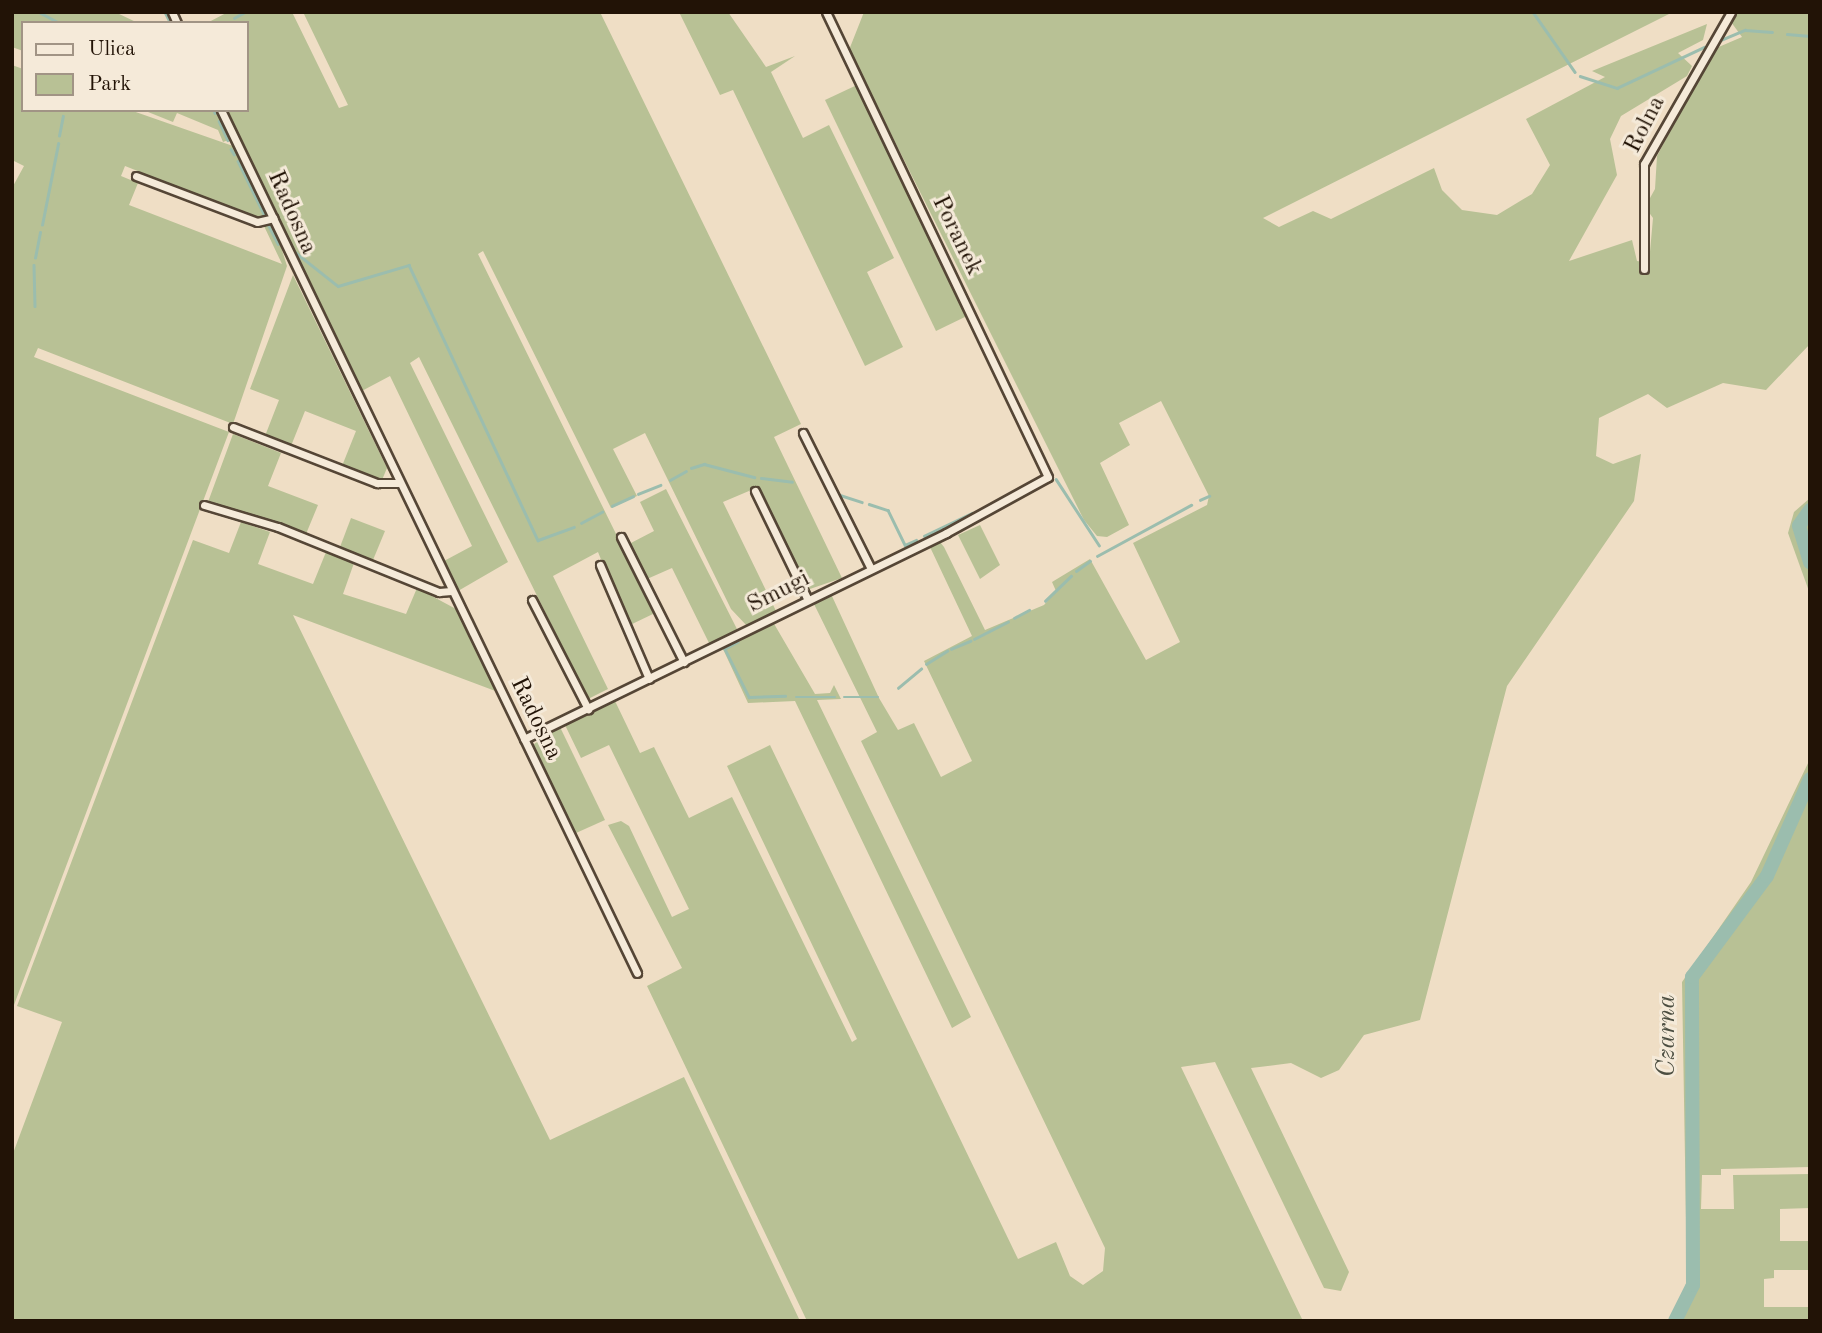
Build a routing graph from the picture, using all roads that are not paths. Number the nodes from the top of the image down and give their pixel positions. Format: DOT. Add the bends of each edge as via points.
graph roads {
  1 [pos="827,12"];
  2 [pos="1731,12"];
  3 [pos="222,112"];
  4 [pos="136,176"];
  5 [pos="274,218"];
  6 [pos="1644,269"];
  7 [pos="233,427"];
  8 [pos="803,433"];
  9 [pos="1048,477"];
  10 [pos="398,483"];
  11 [pos="755,491"];
  12 [pos="204,505"];
  13 [pos="621,537"];
  14 [pos="600,565"];
  15 [pos="871,569"];
  16 [pos="451,591"];
  17 [pos="532,600"];
  18 [pos="808,600"];
  19 [pos="684,662"];
  20 [pos="649,679"];
  21 [pos="588,709"];
  22 [pos="524,739"];
  23 [pos="637,973"];
  1 -- 9 [label="street, Poranek"];
  2 -- 6 [label="street, Rolna" via="1644,164"];
  3 -- 5 [label="street, Radosna"];
  4 -- 5 [label="street" via="257,222"];
  5 -- 10 [label="street, Radosna"];
  7 -- 10 [label="street" via="377,484"];
  8 -- 15 [label="street"];
  9 -- 15 [label="street, Smugi"];
  10 -- 16 [label="street, Radosna"];
  11 -- 18 [label="street"];
  12 -- 16 [label="street" via="439,592"];
  13 -- 19 [label="street"];
  14 -- 20 [label="street"];
  15 -- 18 [label="street, Smugi"];
  16 -- 22 [label="street, Radosna"];
  17 -- 21 [label="street"];
  18 -- 19 [label="street, Smugi"];
  19 -- 20 [label="street, Smugi"];
  20 -- 21 [label="street, Smugi"];
  21 -- 22 [label="street, Smugi"];
  22 -- 23 [label="street, Radosna"];
}
